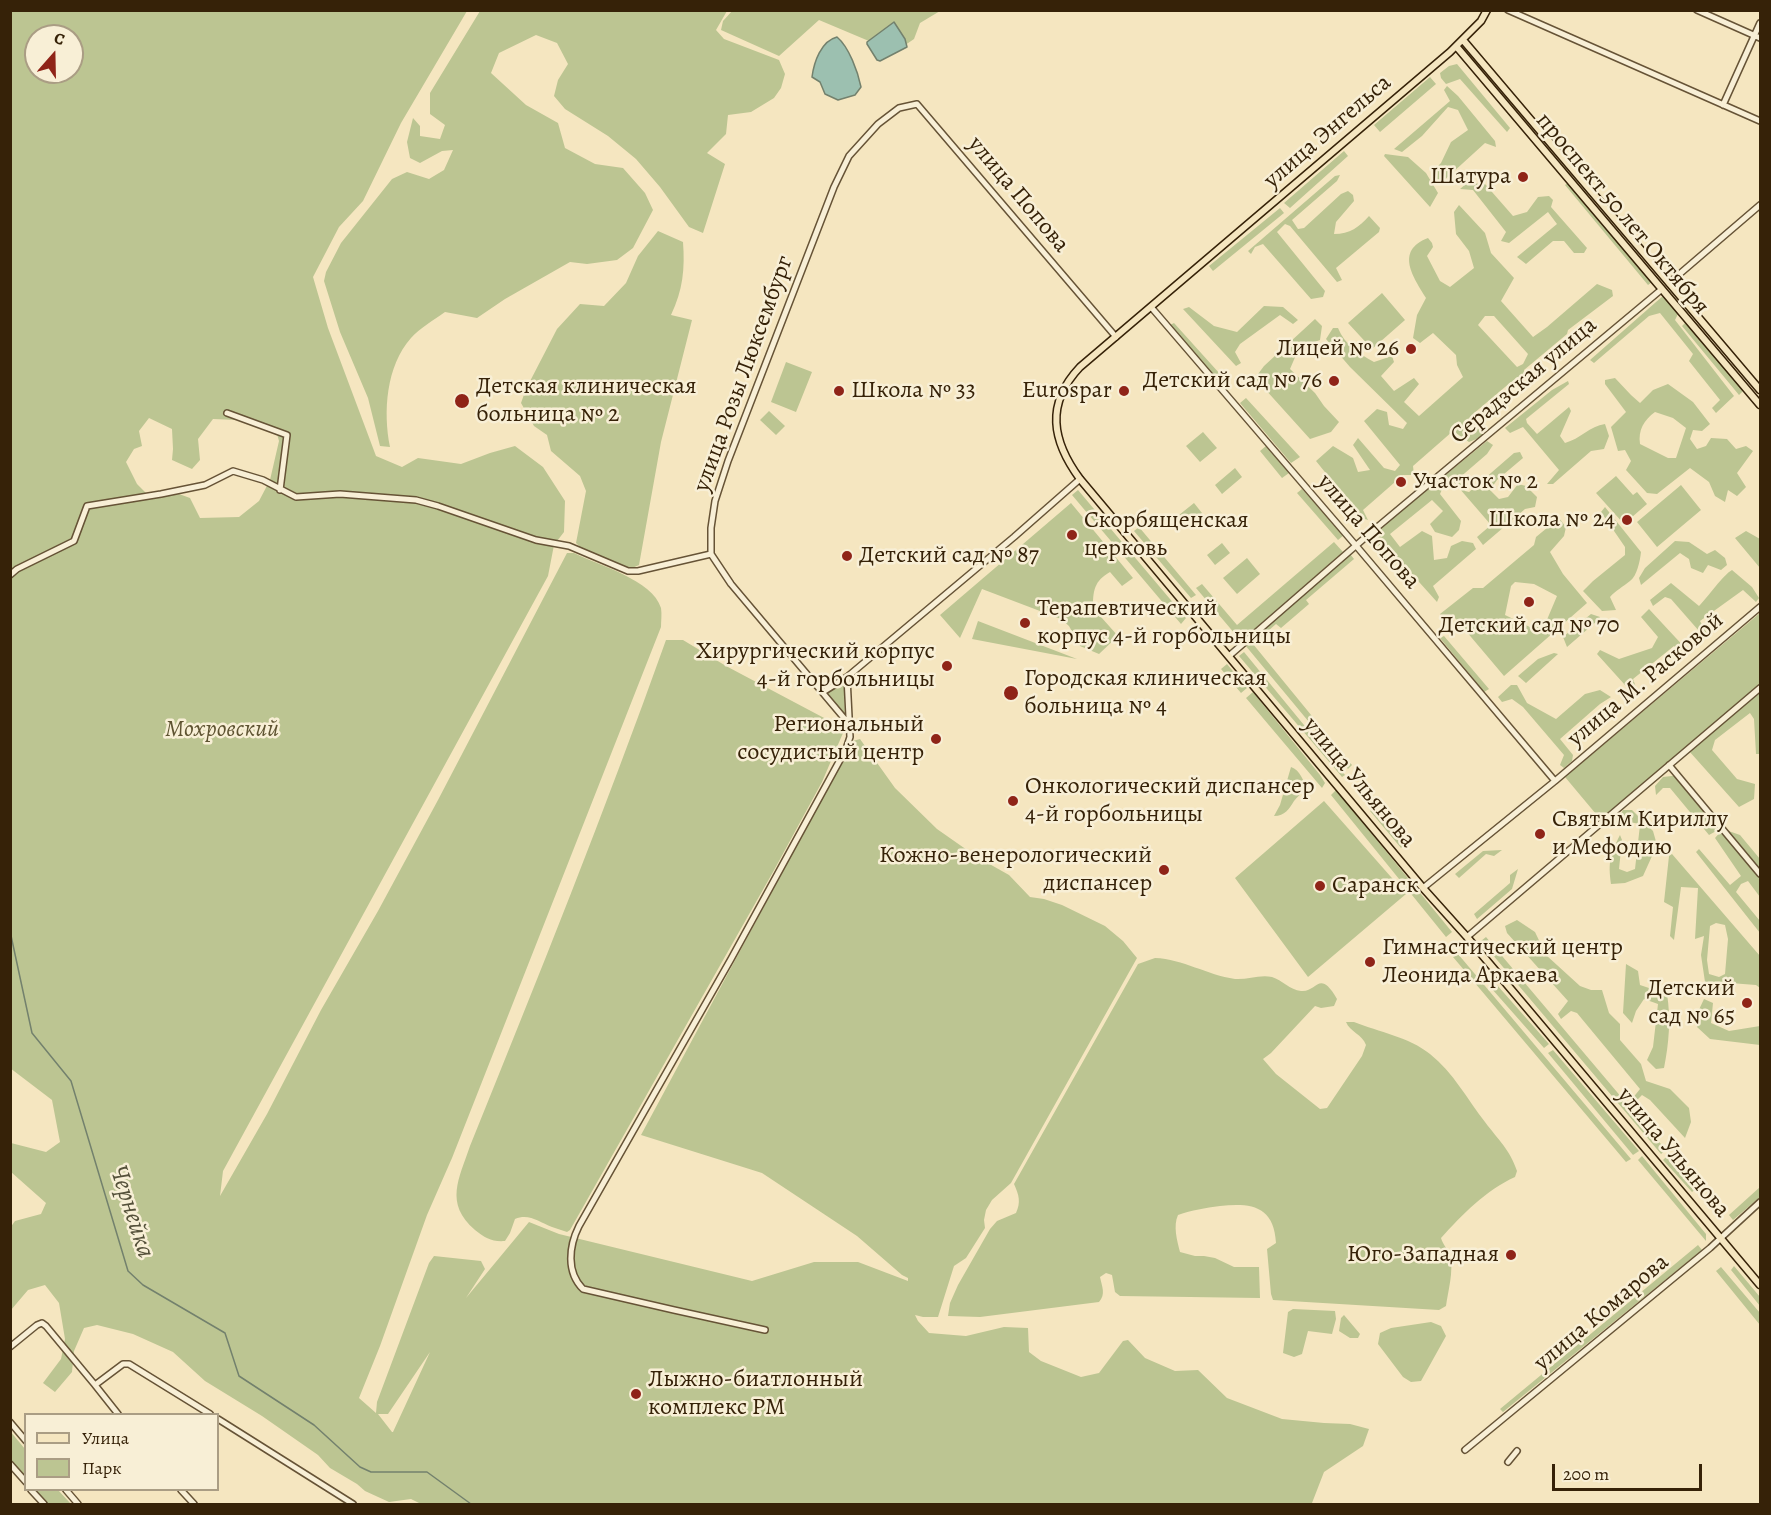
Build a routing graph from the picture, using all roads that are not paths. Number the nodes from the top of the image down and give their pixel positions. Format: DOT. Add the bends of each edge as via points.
graph roads {
  1 [pos="1487,10"];
  2 [pos="1508,10"];
  3 [pos="1697,10"];
  4 [pos="1761,23"];
  5 [pos="1758,37"];
  6 [pos="1463,40"];
  7 [pos="1456,46"];
  8 [pos="917,104"];
  9 [pos="1723,105"];
  10 [pos="1761,121"];
  11 [pos="1761,205"];
  12 [pos="1669,283"];
  13 [pos="1662,289"];
  14 [pos="1151,308"];
  15 [pos="1116,337"];
  16 [pos="1761,390"];
  17 [pos="1761,405"];
  18 [pos="226,413"];
  19 [pos="1080,478"];
  20 [pos="280,490"];
  21 [pos="1357,546"];
  22 [pos="711,554"];
  23 [pos="10,575"];
  24 [pos="1761,607"];
  25 [pos="1229,656"];
  26 [pos="848,677"];
  27 [pos="1761,688"];
  28 [pos="823,692"];
  29 [pos="849,724"];
  30 [pos="1669,765"];
  31 [pos="1555,781"];
  32 [pos="1761,874"];
  33 [pos="1424,888"];
  34 [pos="1467,937"];
  35 [pos="1761,1202"];
  36 [pos="1721,1238"];
  37 [pos="1761,1285"];
  38 [pos="765,1329"];
  39 [pos="10,1347"];
  40 [pos="95,1385"];
  41 [pos="117,1413"];
  42 [pos="208,1413"];
  43 [pos="219,1420"];
  44 [pos="10,1422"];
  45 [pos="24,1439"];
  46 [pos="1465,1450"];
  47 [pos="1517,1451"];
  48 [pos="1508,1462"];
  49 [pos="10,1464"];
  50 [pos="24,1480"];
  51 [pos="33,1491"];
  52 [pos="67,1491"];
  53 [pos="182,1491"];
  54 [pos="44,1504"];
  55 [pos="78,1504"];
  56 [pos="194,1504"];
  57 [pos="353,1504"];
  1 -- 6 [label="main road, улица Энгельса"];
  2 -- 9 [label="street"];
  3 -- 5 [label="street"];
  4 -- 5 [label="street"];
  5 -- 9 [label="street"];
  6 -- 7 [label="main road, улица Энгельса"];
  6 -- 12 [label="main road, проспект 50 лет Октября"];
  7 -- 13 [label="main road, проспект 50 лет Октября"];
  7 -- 14 [label="main road, улица Энгельса"];
  8 -- 15 [label="street, улица Попова"];
  8 -- 22 [label="street, улица Розы Люксембург" via="899,108 878,124 844,163 728,461 715,501"];
  9 -- 10 [label="street"];
  11 -- 12 [label="street, Серадзская улица"];
  12 -- 13 [label="main road, Серадзская улица"];
  12 -- 16 [label="main road, проспект 50 лет Октября"];
  13 -- 17 [label="main road, проспект 50 лет Октября"];
  13 -- 21 [label="street, Серадзская улица"];
  14 -- 15 [label="main road"];
  14 -- 21 [label="street, улица Попова"];
  15 -- 19 [label="main road, улица Ульянова" via="1080,367 1066,386 1056,415 1061,448"];
  18 -- 20 [label="street" via="287,435"];
  19 -- 25 [label="main road, улица Ульянова"];
  19 -- 26 [label="street"];
  20 -- 22 [label="street" via="296,497 340,494 416,500 536,540 569,546 628,571"];
  20 -- 23 [label="street" via="263,480 232,471 205,485 87,506 74,541"];
  21 -- 25 [label="street, Серадзская улица"];
  21 -- 31 [label="street, улица Попова"];
  22 -- 28 [label="street" via="731,584"];
  24 -- 31 [label="street, улица М. Расковой"];
  25 -- 33 [label="main road, улица Ульянова"];
  26 -- 28 [label="street"];
  26 -- 29 [label="street"];
  27 -- 30 [label="street"];
  28 -- 29 [label="street"];
  29 -- 38 [label="street" via="846,749 579,1226 570,1258 574,1276 583,1288"];
  30 -- 32 [label="street"];
  30 -- 34 [label="street"];
  31 -- 33 [label="street, улица М. Расковой"];
  33 -- 34 [label="main road, улица Ульянова"];
  34 -- 36 [label="main road, улица Ульянова"];
  35 -- 36 [label="street, улица Комарова"];
  36 -- 37 [label="main road, улица Ульянова"];
  36 -- 46 [label="street, улица Комарова"];
  39 -- 40 [label="street" via="42,1323"];
  40 -- 41 [label="street"];
  40 -- 42 [label="street" via="123,1364 129,1364"];
  43 -- 57 [label="street"];
  44 -- 45 [label="street"];
  47 -- 48 [label="street"];
  49 -- 50 [label="street"];
  51 -- 54 [label="street"];
  52 -- 55 [label="street"];
  53 -- 56 [label="street"];
}
